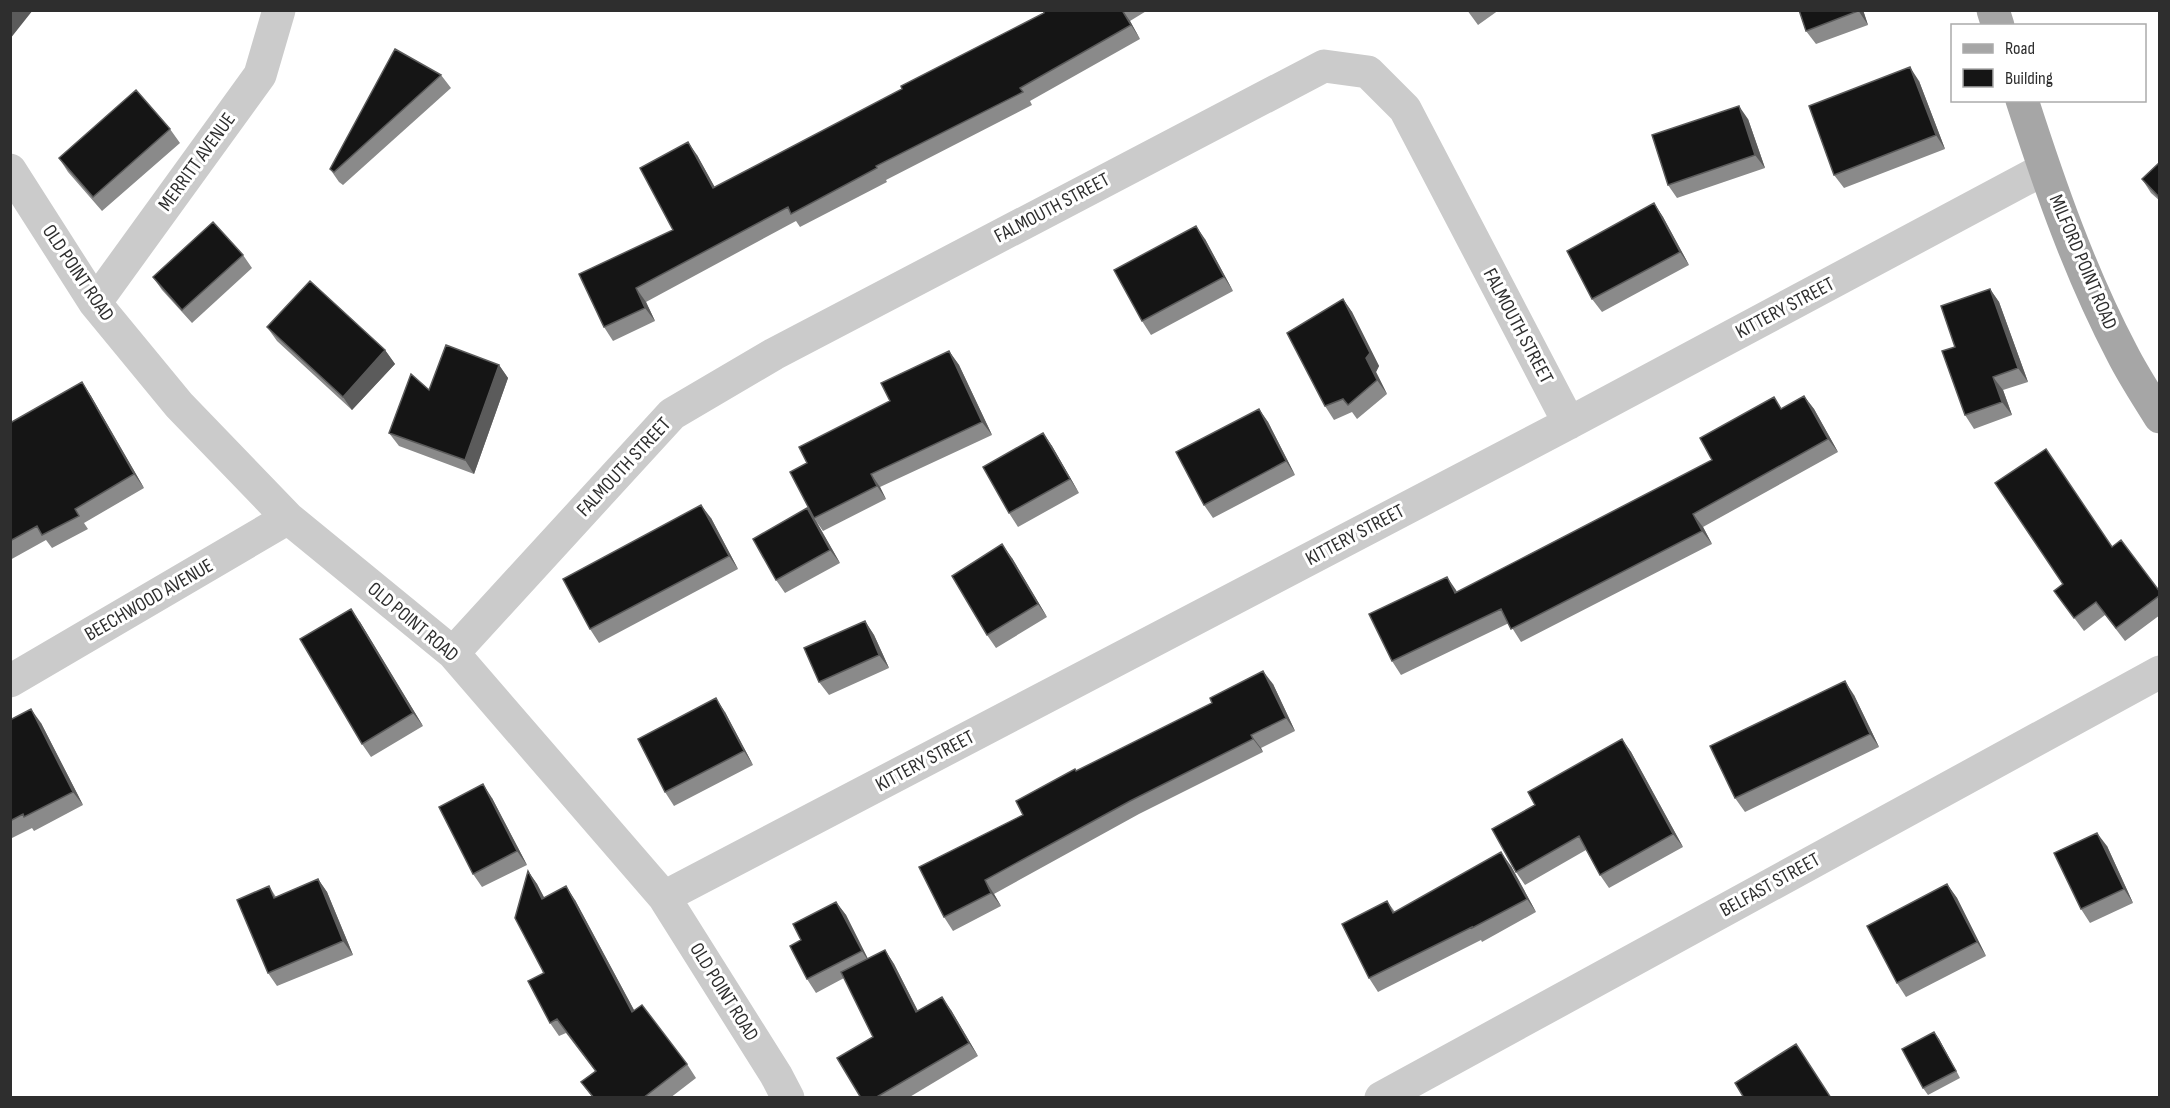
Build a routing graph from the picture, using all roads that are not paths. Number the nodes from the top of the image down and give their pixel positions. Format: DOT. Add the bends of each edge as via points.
graph roads {
  1 [pos="279,10"];
  2 [pos="2023,102"];
  3 [pos="2044,169"];
  4 [pos="10,170"];
  5 [pos="23,218"];
  6 [pos="95,303"];
  7 [pos="2160,417"];
  8 [pos="1569,423"];
  9 [pos="288,518"];
  10 [pos="453,653"];
  11 [pos="2160,672"];
  12 [pos="10,681"];
  13 [pos="664,897"];
  14 [pos="788,1098"];
  15 [pos="1381,1098"];
  1 -- 6 [label="street, MERRITT AVENUE" via="260,75"];
  2 -- 3 [label="main road, MILFORD POINT ROAD"];
  3 -- 7 [label="main road, MILFORD POINT ROAD" via="2081,265 2122,354"];
  3 -- 8 [label="street, KITTERY STREET"];
  4 -- 5 [label="street, OLD POINT ROAD"];
  5 -- 6 [label="street, OLD POINT ROAD"];
  6 -- 9 [label="street, OLD POINT ROAD" via="179,405"];
  8 -- 10 [label="street, FALMOUTH STREET" via="1405,109 1368,72 1324,66 774,354 672,414"];
  8 -- 13 [label="street, KITTERY STREET"];
  9 -- 10 [label="street, OLD POINT ROAD"];
  9 -- 12 [label="street, BEECHWOOD AVENUE"];
  10 -- 13 [label="street, OLD POINT ROAD"];
  11 -- 15 [label="street, BELFAST STREET"];
  13 -- 14 [label="street, OLD POINT ROAD"];
}
